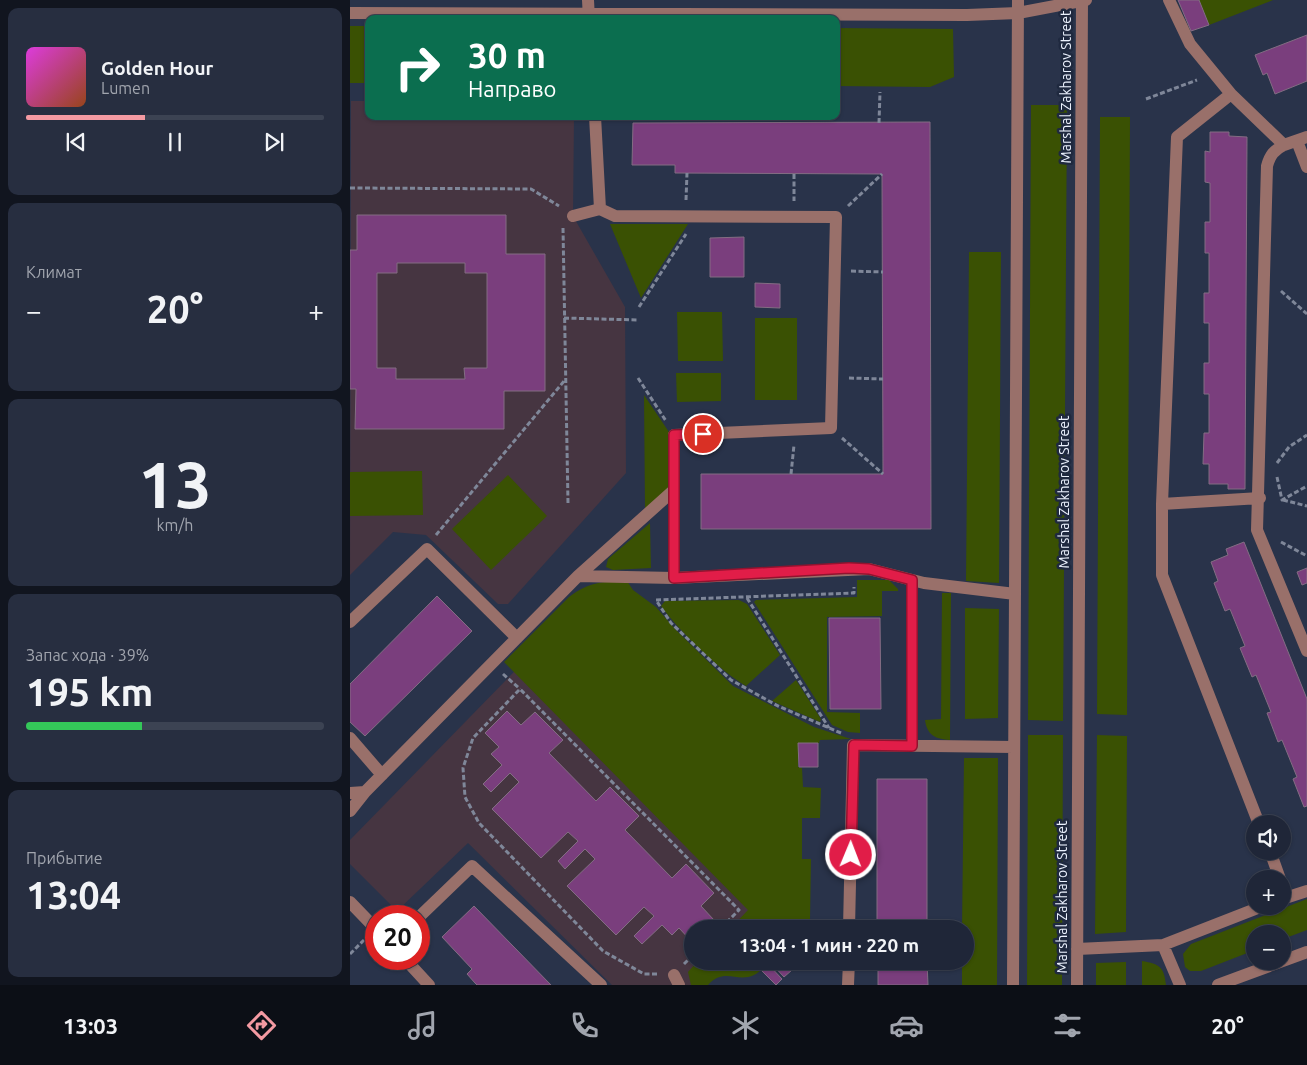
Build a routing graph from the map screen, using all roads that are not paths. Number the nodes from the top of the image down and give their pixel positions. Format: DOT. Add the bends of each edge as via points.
graph roads {
  1 [pos="588,0"];
  2 [pos="1169,0"];
  3 [pos="1083,1"];
  4 [pos="1018,6"];
  5 [pos="350,13"];
  6 [pos="509,15"];
  7 [pos="588,15"];
  8 [pos="631,15"];
  9 [pos="1231,94"];
  10 [pos="595,120"];
  11 [pos="1296,141"];
  12 [pos="1307,168"];
  13 [pos="600,209"];
  14 [pos="573,216"];
  15 [pos="674,490"];
  16 [pos="1260,498"];
  17 [pos="1162,504"];
  18 [pos="578,576"];
  19 [pos="674,578"];
  20 [pos="912,580"];
  21 [pos="1015,594"];
  22 [pos="350,622"];
  23 [pos="517,638"];
  24 [pos="1307,651"];
  25 [pos="350,738"];
  26 [pos="912,746"];
  27 [pos="1014,747"];
  28 [pos="382,775"];
  29 [pos="365,792"];
  30 [pos="350,793"];
  31 [pos="350,812"];
  32 [pos="1255,815"];
  33 [pos="1307,891"];
  34 [pos="1291,896"];
  35 [pos="350,902"];
  36 [pos="430,906"];
  37 [pos="1246,913"];
  38 [pos="850,920"];
  39 [pos="365,921"];
  40 [pos="1163,945"];
  41 [pos="1077,949"];
  42 [pos="1307,952"];
  43 [pos="415,970"];
  44 [pos="849,970"];
  45 [pos="429,985"];
  46 [pos="601,985"];
  47 [pos="848,985"];
  48 [pos="1013,985"];
  49 [pos="1077,985"];
  50 [pos="1180,985"];
  51 [pos="1218,985"];
  1 -- 7 [label="street"];
  2 -- 9 [label="street" via="1190,44"];
  3 -- 4 [label="street"];
  3 -- 41 [label="street, Marshal Zakharov Street"];
  4 -- 8 [label="street"];
  4 -- 21 [label="street"];
  5 -- 6 [label="street"];
  9 -- 11 [label="street"];
  9 -- 17 [label="street" via="1177,137"];
  10 -- 13 [label="street"];
  11 -- 12 [label="street"];
  11 -- 16 [label="street" via="1276,149 1267,166"];
  13 -- 14 [label="street"];
  13 -- 15 [label="street" via="615,216 836,217 832,428 674,435"];
  15 -- 18 [label="street"];
  15 -- 19 [label="street"];
  16 -- 17 [label="street"];
  16 -- 24 [label="street" via="1257,530"];
  17 -- 32 [label="street" via="1162,575"];
  18 -- 19 [label="street"];
  18 -- 23 [label="street"];
  19 -- 20 [label="street" via="849,568 869,569"];
  20 -- 21 [label="street"];
  20 -- 26 [label="street"];
  21 -- 27 [label="street"];
  22 -- 23 [label="street" via="427,549"];
  23 -- 28 [label="street"];
  25 -- 28 [label="street"];
  26 -- 27 [label="street"];
  26 -- 38 [label="street" via="854,745"];
  27 -- 48 [label="street"];
  28 -- 29 [label="street"];
  29 -- 30 [label="street"];
  29 -- 31 [label="street"];
  33 -- 34 [label="street"];
  35 -- 39 [label="street"];
  36 -- 46 [label="street" via="472,866"];
  37 -- 40 [label="street"];
  40 -- 41 [label="street"];
  40 -- 50 [label="street"];
  41 -- 49 [label="street, Marshal Zakharov Street"];
  42 -- 51 [label="street"];
  43 -- 45 [label="street"];
  44 -- 47 [label="street"];
}
